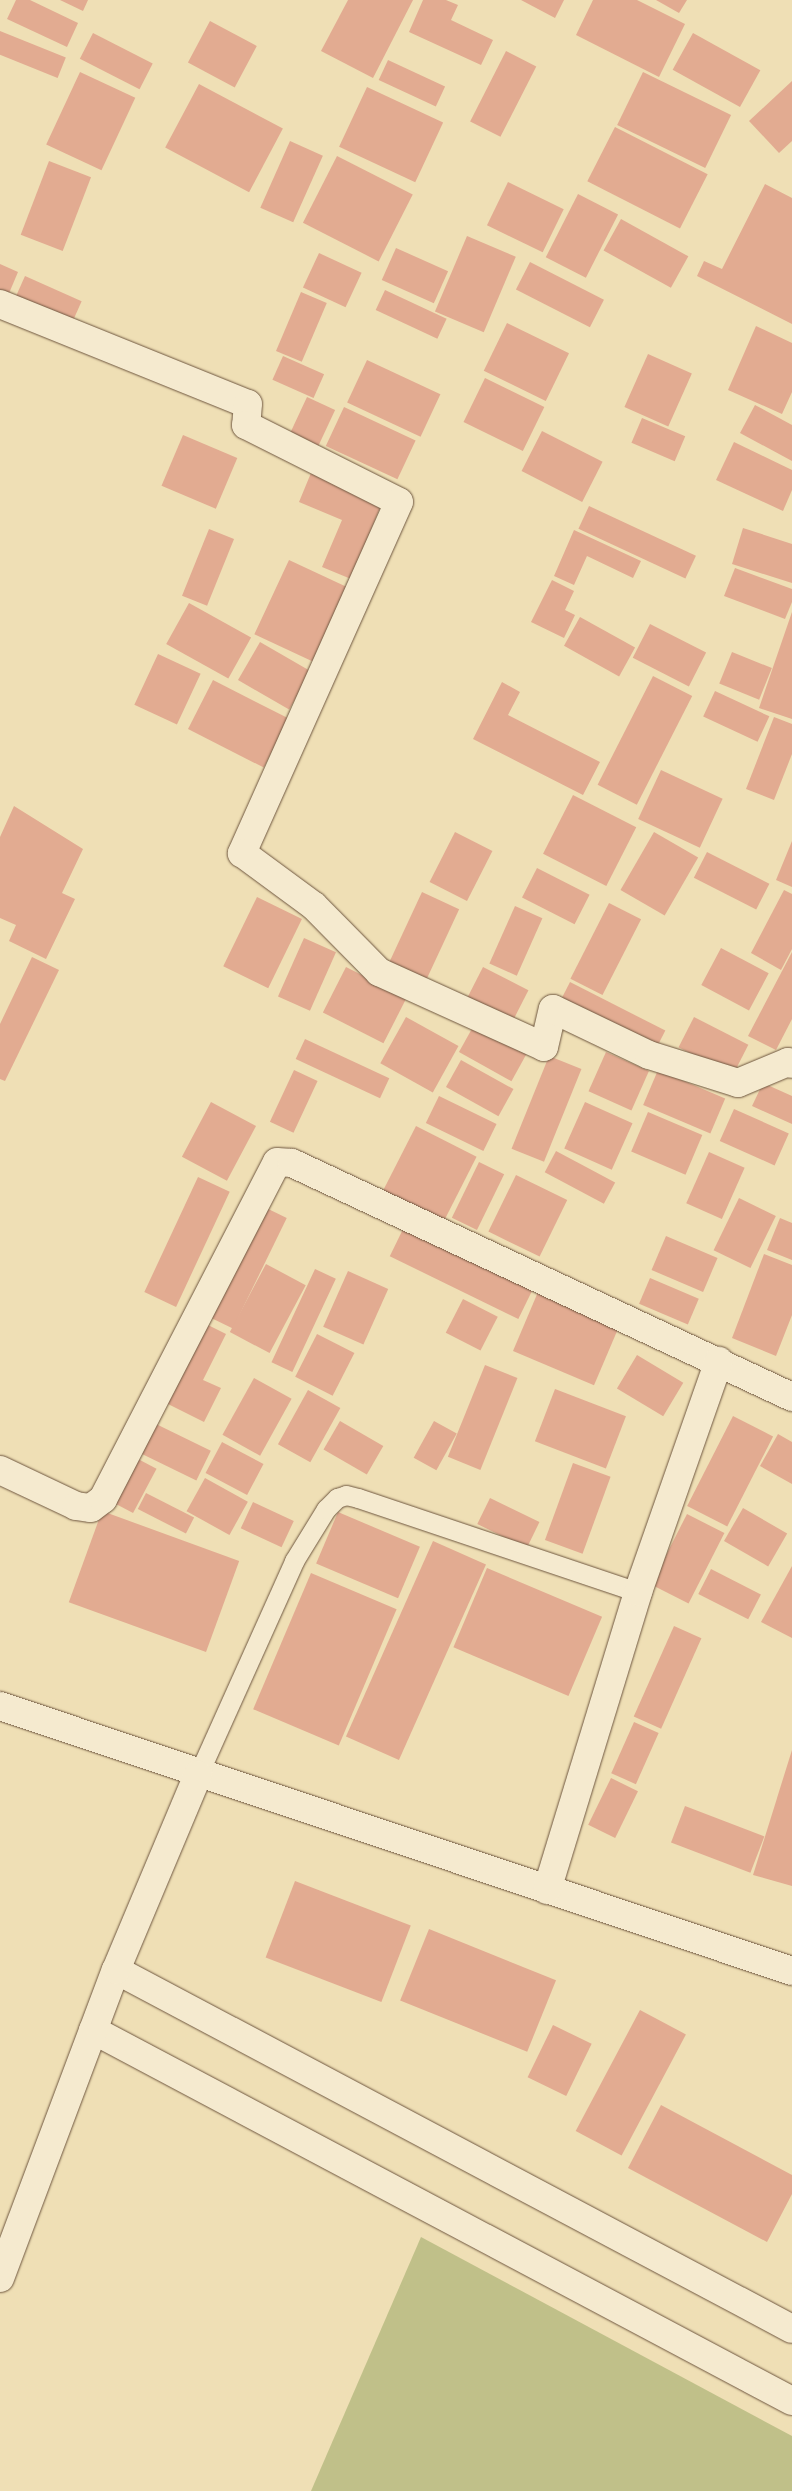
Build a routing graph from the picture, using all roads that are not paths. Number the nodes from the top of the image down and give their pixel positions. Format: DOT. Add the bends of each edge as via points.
graph roads {
  1 [pos="0,304"];
  2 [pos="792,1064"];
  3 [pos="719,1361"];
  4 [pos="792,1397"];
  5 [pos="0,1470"];
  6 [pos="638,1592"];
  7 [pos="0,1706"];
  8 [pos="198,1775"];
  9 [pos="547,1890"];
  10 [pos="116,1970"];
  11 [pos="792,1972"];
  12 [pos="93,2030"];
  13 [pos="0,2278"];
  14 [pos="792,2329"];
  15 [pos="792,2401"];
  1 -- 2 [label="street" via="248,404 246,425 399,502 242,853 314,906 379,972 544,1047 553,1009 649,1055 738,1083 788,1062"];
  3 -- 4 [label="street"];
  3 -- 5 [label="street" via="292,1163 277,1162 103,1499 91,1508 76,1506"];
  3 -- 6 [label="street"];
  6 -- 8 [label="lane" via="358,1498 346,1495 337,1498 326,1509 294,1562"];
  6 -- 9 [label="street"];
  7 -- 8 [label="street"];
  8 -- 9 [label="street"];
  8 -- 10 [label="street"];
  9 -- 11 [label="street"];
  10 -- 12 [label="street"];
  10 -- 14 [label="street"];
  12 -- 13 [label="street"];
  12 -- 15 [label="street"];
}
